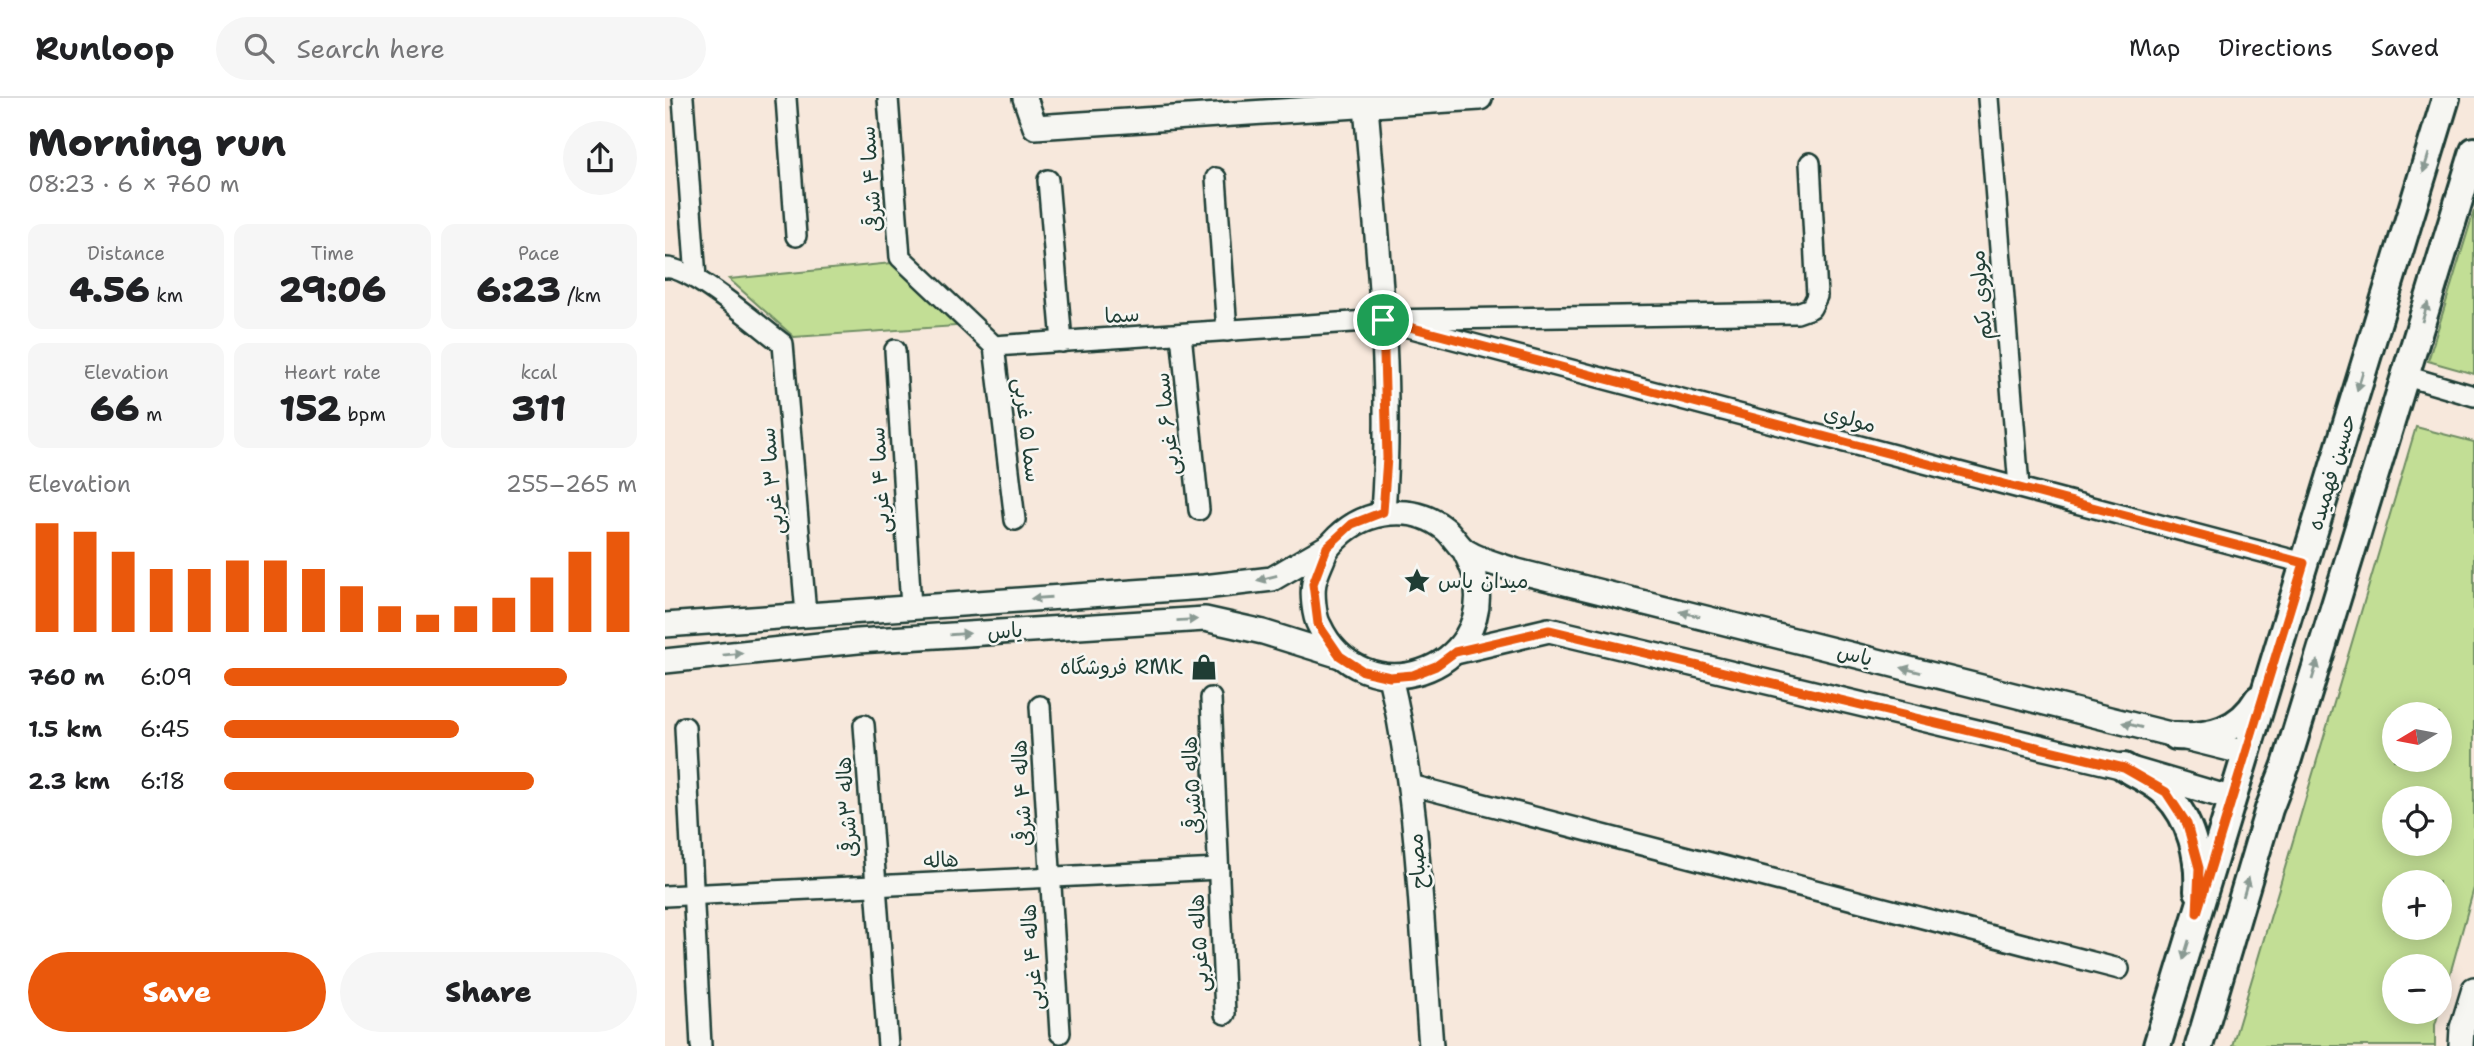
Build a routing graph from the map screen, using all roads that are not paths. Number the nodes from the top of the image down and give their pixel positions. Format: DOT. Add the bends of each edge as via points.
graph roads {
  1 [pos="683,98"];
  2 [pos="786,98"];
  3 [pos="888,98"];
  4 [pos="1025,98"];
  5 [pos="1480,98"];
  6 [pos="1988,98"];
  7 [pos="2446,98"];
  8 [pos="1399,101"];
  9 [pos="1366,106"];
  10 [pos="1214,107"];
  11 [pos="2474,151"];
  12 [pos="1810,163"];
  13 [pos="1216,178"];
  14 [pos="1048,180"];
  15 [pos="796,236"];
  16 [pos="665,268"];
  17 [pos="696,278"];
  18 [pos="1383,320"];
  19 [pos="1227,331"];
  20 [pos="1181,334"];
  21 [pos="1062,342"];
  22 [pos="994,346"];
  23 [pos="895,350"];
  24 [pos="2406,376"];
  25 [pos="2474,396"];
  26 [pos="2019,487"];
  27 [pos="1199,510"];
  28 [pos="1383,512"];
  29 [pos="1015,520"];
  30 [pos="1327,547"];
  31 [pos="1465,552"];
  32 [pos="2304,563"];
  33 [pos="911,607"];
  34 [pos="806,614"];
  35 [pos="665,625"];
  36 [pos="1455,652"];
  37 [pos="1340,656"];
  38 [pos="665,661"];
  39 [pos="1390,677"];
  40 [pos="2269,679"];
  41 [pos="1211,698"];
  42 [pos="1040,706"];
  43 [pos="864,725"];
  44 [pos="685,727"];
  45 [pos="2176,736"];
  46 [pos="2246,753"];
  47 [pos="2286,765"];
  48 [pos="2124,768"];
  49 [pos="1411,785"];
  50 [pos="2233,799"];
  51 [pos="2269,809"];
  52 [pos="1219,869"];
  53 [pos="1049,877"];
  54 [pos="876,886"];
  55 [pos="692,895"];
  56 [pos="665,896"];
  57 [pos="2197,913"];
  58 [pos="2119,969"];
  59 [pos="2474,989"];
  60 [pos="1226,1014"];
  61 [pos="1060,1033"];
  62 [pos="701,1046"];
  63 [pos="888,1046"];
  64 [pos="1431,1046"];
  65 [pos="2157,1046"];
  66 [pos="2199,1046"];
  67 [pos="2461,1046"];
  1 -- 17 [label="street"];
  2 -- 15 [label="street"];
  3 -- 22 [label="street, سما ۴ شرقی" via="900,257"];
  4 -- 10 [label="street" via="1035,127"];
  5 -- 8 [label="street"];
  6 -- 26 [label="street, مولوی یکم"];
  7 -- 32 [label="main road, حسین فهمیده, one-way"];
  8 -- 9 [label="street"];
  9 -- 10 [label="street"];
  9 -- 18 [label="street"];
  24 -- 11 [label="main road, حسین فهمیده, one-way"];
  12 -- 18 [label="street, سما" via="1817,296 1804,311"];
  13 -- 19 [label="street"];
  14 -- 21 [label="street"];
  16 -- 17 [label="street" via="674,267"];
  17 -- 34 [label="street, سما ۳ غربی" via="783,344"];
  18 -- 19 [label="street, سما"];
  18 -- 26 [label="street, مولوی"];
  18 -- 28 [label="street" via="1387,458"];
  19 -- 20 [label="street, سما"];
  20 -- 21 [label="street, سما"];
  20 -- 27 [label="street, سما ۶ غربی"];
  21 -- 22 [label="street, سما"];
  22 -- 29 [label="street, سما ۵ غربی"];
  23 -- 33 [label="street, سما ۴ غربی"];
  24 -- 25 [label="street"];
  47 -- 24 [label="main road, حسین فهمیده, one-way"];
  26 -- 32 [label="street, مولوی"];
  28 -- 30 [label="street" via="1352,524"];
  28 -- 31 [label="street" via="1415,514 1444,528"];
  30 -- 33 [label="street, یاس, one-way" via="1272,579"];
  30 -- 37 [label="street" via="1313,584 1318,624"];
  31 -- 36 [label="street" via="1475,576 1477,603 1470,629"];
  45 -- 31 [label="street, یاس, one-way" via="1517,571"];
  32 -- 40 [label="main road, حسین فهمیده"];
  33 -- 34 [label="street, یاس"];
  34 -- 35 [label="street, یاس"];
  36 -- 39 [label="street" via="1413,675"];
  36 -- 48 [label="street" via="1549,630"];
  38 -- 37 [label="street, یاس, one-way" via="858,641 1205,619"];
  37 -- 39 [label="street" via="1363,671"];
  39 -- 49 [label="street, مصباح"];
  40 -- 45 [label="main road" via="2250,713 2234,726 2196,737"];
  40 -- 46 [label="main road, حسین فهمیده"];
  41 -- 52 [label="street, هاله ۵شرقی"];
  42 -- 53 [label="street, هاله ۴ شرقی"];
  43 -- 54 [label="street, هاله ۳شرقی"];
  44 -- 55 [label="street"];
  45 -- 46 [label="street, یاس"];
  46 -- 47 [label="main road"];
  46 -- 50 [label="main road, حسین فهمیده"];
  47 -- 51 [label="main road, حسین فهمیده"];
  48 -- 50 [label="street"];
  48 -- 57 [label="main road" via="2166,792 2187,824 2199,868"];
  49 -- 58 [label="street"];
  49 -- 64 [label="street, مصباح"];
  50 -- 51 [label="main road"];
  50 -- 57 [label="main road, حسین فهمیده"];
  66 -- 51 [label="main road, حسین فهمیده, one-way"];
  52 -- 53 [label="street, هاله"];
  52 -- 60 [label="street, هاله ۵غربی"];
  53 -- 54 [label="street, هاله"];
  53 -- 61 [label="street, هاله ۴ غربی"];
  54 -- 55 [label="street, هاله"];
  54 -- 63 [label="street, هاله ۳شرقی"];
  55 -- 56 [label="street, هاله"];
  55 -- 62 [label="street"];
  57 -- 65 [label="main road, حسین فهمیده, one-way"];
  59 -- 67 [label="street"];
}
